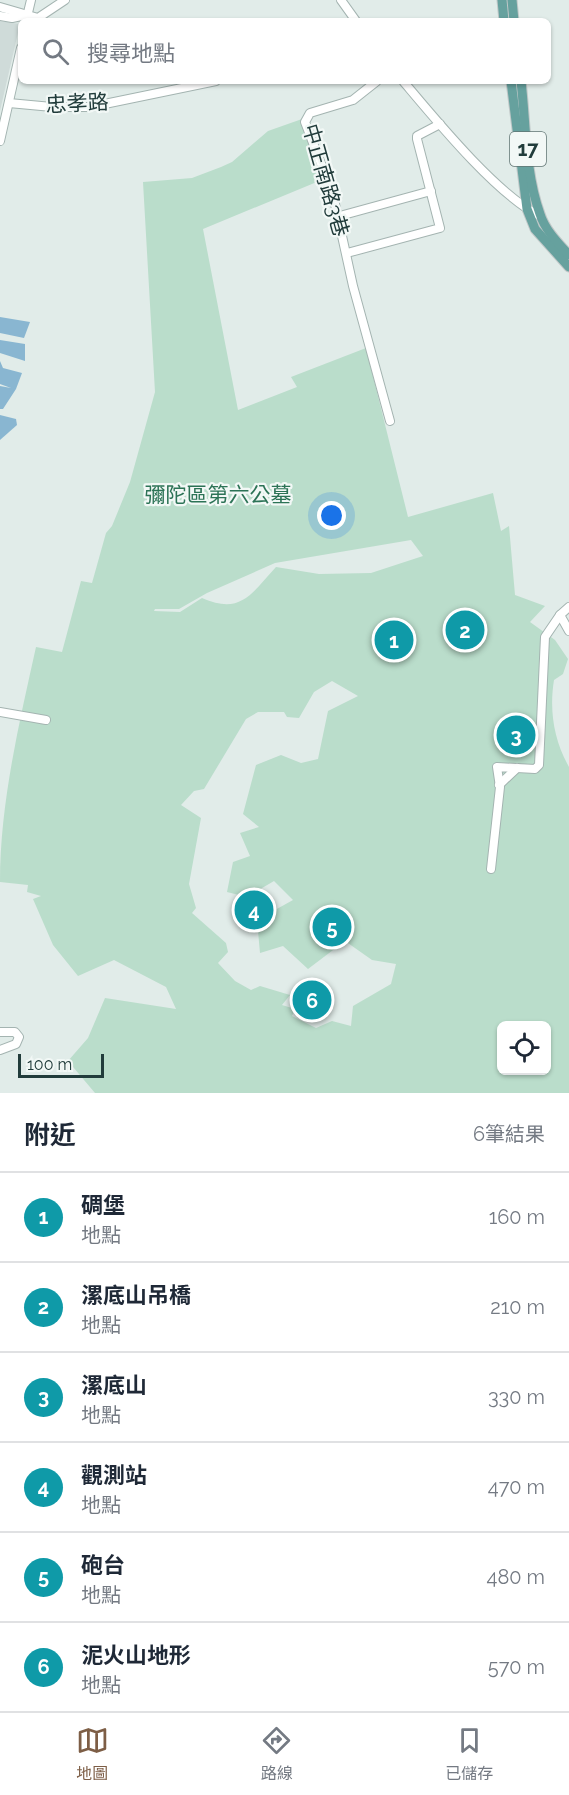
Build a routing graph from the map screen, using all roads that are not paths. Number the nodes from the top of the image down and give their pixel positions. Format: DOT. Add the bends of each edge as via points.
graph roads {
  1 [pos="31,0"];
  2 [pos="64,0"];
  3 [pos="341,0"];
  4 [pos="502,0"];
  5 [pos="512,0"];
  6 [pos="0,7"];
  7 [pos="0,16"];
  8 [pos="27,18"];
  9 [pos="354,18"];
  10 [pos="504,18"];
  11 [pos="514,18"];
  12 [pos="18,62"];
  13 [pos="201,84"];
  14 [pos="373,84"];
  15 [pos="406,84"];
  16 [pos="511,84"];
  17 [pos="521,84"];
  18 [pos="9,103"];
  19 [pos="440,124"];
  20 [pos="0,141"];
  21 [pos="431,191"];
  22 [pos="527,209"];
  23 [pos="540,216"];
  24 [pos="336,217"];
  25 [pos="347,253"];
  26 [pos="569,255"];
  27 [pos="569,267"];
  28 [pos="390,421"];
  29 [pos="569,607"];
  30 [pos="560,615"];
  31 [pos="568,628"];
  32 [pos="0,712"];
  33 [pos="46,720"];
  34 [pos="517,768"];
  35 [pos="499,785"];
  36 [pos="491,869"];
  37 [pos="0,1032"];
  38 [pos="0,1050"];
  1 -- 8 [label="street"];
  2 -- 8 [label="street" via="38,18"];
  3 -- 9 [label="street"];
  4 -- 10 [label="main road"];
  5 -- 11 [label="main road"];
  6 -- 8 [label="street"];
  7 -- 8 [label="street"];
  12 -- 18 [label="street"];
  13 -- 18 [label="street, 忠孝路" via="90,107"];
  14 -- 24 [label="street, 中正南路3巷" via="353,100 310,112 305,118 330,185"];
  15 -- 19 [label="street"];
  16 -- 22 [label="main road, 17"];
  17 -- 23 [label="main road, 17" via="533,190"];
  18 -- 20 [label="street"];
  19 -- 21 [label="street" via="417,136"];
  19 -- 22 [label="street"];
  21 -- 24 [label="street"];
  21 -- 25 [label="street, 中正南路3巷" via="440,228"];
  22 -- 23 [label="street"];
  22 -- 27 [label="main road, 17" via="535,229"];
  23 -- 26 [label="main road, 17"];
  24 -- 25 [label="street, 中正南路3巷"];
  25 -- 28 [label="street, 中正南路3巷"];
  29 -- 30 [label="street"];
  30 -- 31 [label="street"];
  30 -- 34 [label="street" via="545,637 539,765 536,769"];
  32 -- 33 [label="street"];
  34 -- 35 [label="street"];
  34 -- 35 [label="street" via="497,767"];
  35 -- 36 [label="street"];
  37 -- 38 [label="street" via="15,1032 19,1037 16,1044"];
}
